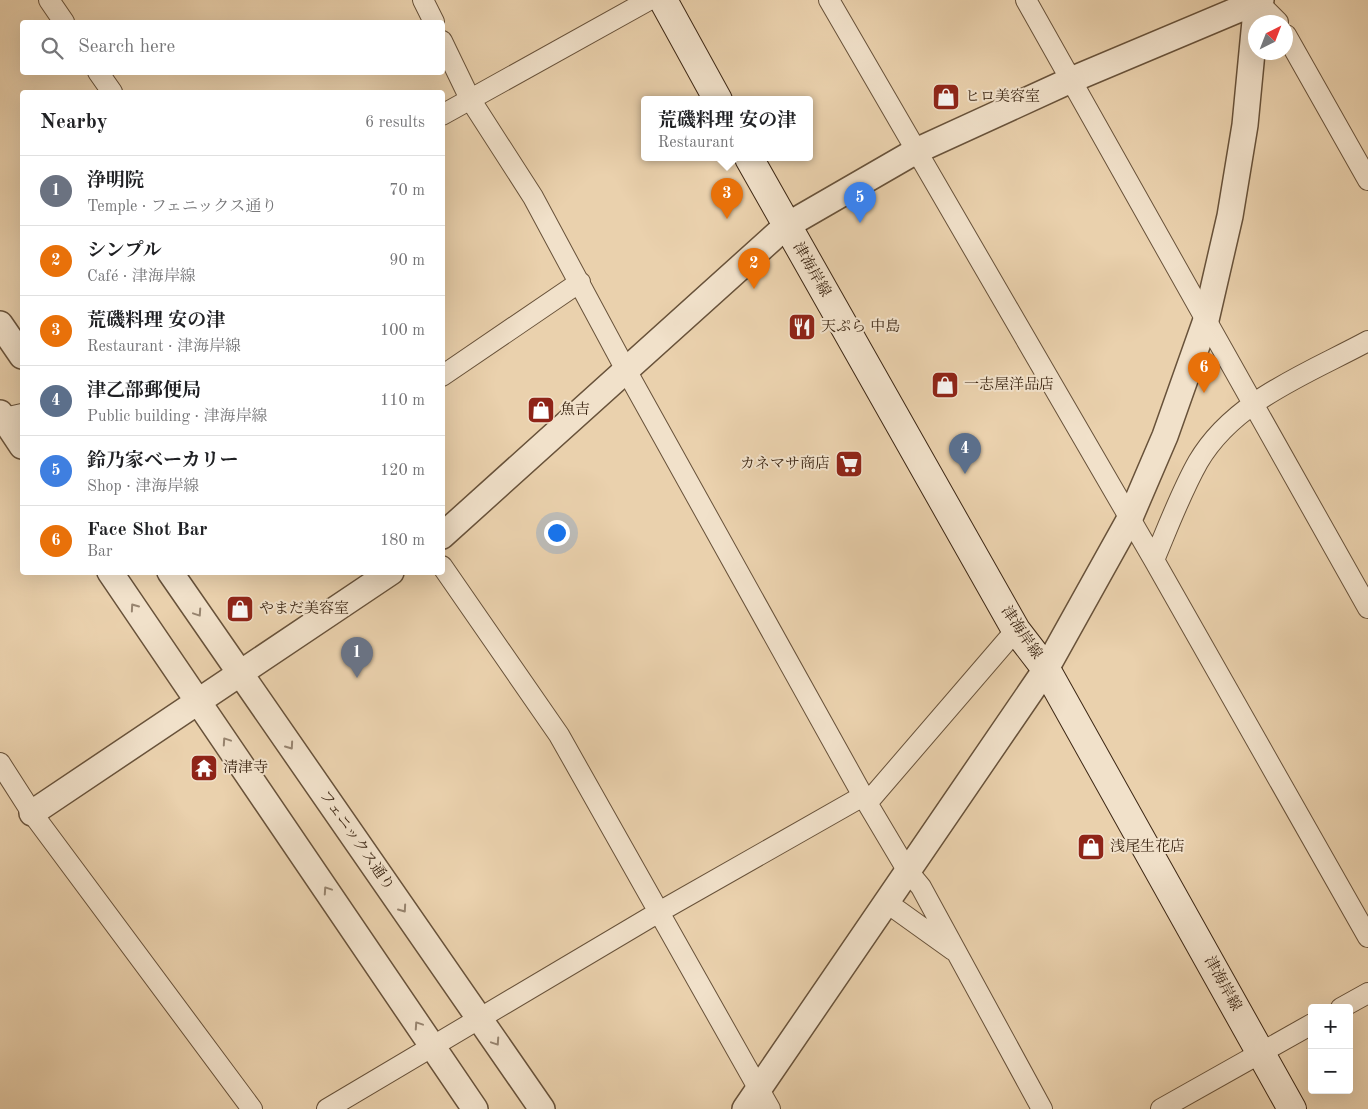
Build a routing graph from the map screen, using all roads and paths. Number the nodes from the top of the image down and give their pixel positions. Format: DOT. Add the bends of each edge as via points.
graph roads {
  1 [pos="49,0"];
  2 [pos="423,0"];
  3 [pos="649,0"];
  4 [pos="663,0"];
  5 [pos="829,0"];
  6 [pos="1026,0"];
  7 [pos="1258,0"];
  8 [pos="1272,15"];
  9 [pos="63,20"];
  10 [pos="433,20"];
  11 [pos="445,47"];
  12 [pos="1293,47"];
  13 [pos="100,75"];
  14 [pos="1072,80"];
  15 [pos="111,90"];
  16 [pos="716,96"];
  17 [pos="470,98"];
  18 [pos="445,113"];
  19 [pos="916,151"];
  20 [pos="751,161"];
  21 [pos="1368,180"];
  22 [pos="786,226"];
  23 [pos="580,282"];
  24 [pos="1206,320"];
  25 [pos="0,324"];
  26 [pos="1368,342"];
  27 [pos="20,353"];
  28 [pos="626,370"];
  29 [pos="445,374"];
  30 [pos="1254,403"];
  31 [pos="6,416"];
  32 [pos="20,442"];
  33 [pos="1129,520"];
  34 [pos="445,533"];
  35 [pos="1154,560"];
  36 [pos="445,570"];
  37 [pos="112,575"];
  38 [pos="172,575"];
  39 [pos="386,575"];
  40 [pos="1368,608"];
  41 [pos="1016,630"];
  42 [pos="1046,669"];
  43 [pos="239,673"];
  44 [pos="198,700"];
  45 [pos="0,763"];
  46 [pos="865,799"];
  47 [pos="32,812"];
  48 [pos="907,870"];
  49 [pos="886,902"];
  50 [pos="659,912"];
  51 [pos="1368,937"];
  52 [pos="957,953"];
  53 [pos="1368,993"];
  54 [pos="1348,1004"];
  55 [pos="479,1018"];
  56 [pos="1308,1026"];
  57 [pos="432,1048"];
  58 [pos="1261,1053"];
  59 [pos="765,1099"];
  60 [pos="252,1109"];
  61 [pos="328,1109"];
  62 [pos="475,1109"];
  63 [pos="542,1109"];
  64 [pos="745,1109"];
  65 [pos="1042,1109"];
  66 [pos="1161,1109"];
  67 [pos="1292,1109"];
  1 -- 9 [label="street"];
  2 -- 10 [label="street"];
  3 -- 17 [label="street"];
  4 -- 16 [label="main road"];
  5 -- 19 [label="street"];
  6 -- 14 [label="street"];
  7 -- 8 [label="street"];
  7 -- 14 [label="street"];
  7 -- 24 [label="street" via="1244,134 1230,216"];
  11 -- 17 [label="street"];
  12 -- 21 [label="street"];
  13 -- 15 [label="street"];
  14 -- 19 [label="street"];
  14 -- 24 [label="street"];
  17 -- 18 [label="street"];
  17 -- 23 [label="street" via="533,196"];
  19 -- 22 [label="street"];
  19 -- 33 [label="street"];
  20 -- 22 [label="main road, 津海岸線"];
  22 -- 28 [label="street"];
  22 -- 41 [label="main road, 津海岸線"];
  23 -- 28 [label="street"];
  23 -- 29 [label="street"];
  24 -- 30 [label="street"];
  24 -- 33 [label="street" via="1165,436"];
  25 -- 27 [label="street"];
  26 -- 30 [label="street"];
  28 -- 34 [label="street"];
  28 -- 46 [label="street"];
  30 -- 35 [label="street" via="1226,428 1198,461"];
  30 -- 40 [label="street"];
  31 -- 32 [label="street"];
  33 -- 35 [label="street"];
  33 -- 42 [label="street"];
  35 -- 51 [label="street"];
  36 -- 50 [label="street" via="559,735"];
  44 -- 37 [label="street, one-way"];
  38 -- 43 [label="street, フェニックス通り, one-way"];
  39 -- 43 [label="street"];
  41 -- 42 [label="main road, 津海岸線"];
  41 -- 46 [label="street"];
  42 -- 48 [label="street"];
  42 -- 58 [label="main road, 津海岸線"];
  43 -- 44 [label="street"];
  43 -- 55 [label="street, フェニックス通り, one-way"];
  44 -- 47 [label="street"];
  57 -- 44 [label="street, one-way"];
  45 -- 47 [label="street"];
  46 -- 48 [label="street"];
  46 -- 50 [label="street"];
  47 -- 60 [label="street"];
  48 -- 49 [label="street"];
  48 -- 52 [label="street" via="921,887"];
  49 -- 52 [label="street"];
  49 -- 59 [label="street"];
  50 -- 55 [label="street"];
  50 -- 59 [label="street"];
  52 -- 65 [label="street"];
  53 -- 54 [label="street"];
  55 -- 57 [label="street"];
  55 -- 63 [label="street, フェニックス通り, one-way"];
  56 -- 58 [label="street"];
  57 -- 61 [label="street"];
  57 -- 62 [label="street"];
  58 -- 66 [label="street"];
  58 -- 67 [label="main road, 津海岸線"];
  59 -- 64 [label="street"];
}
